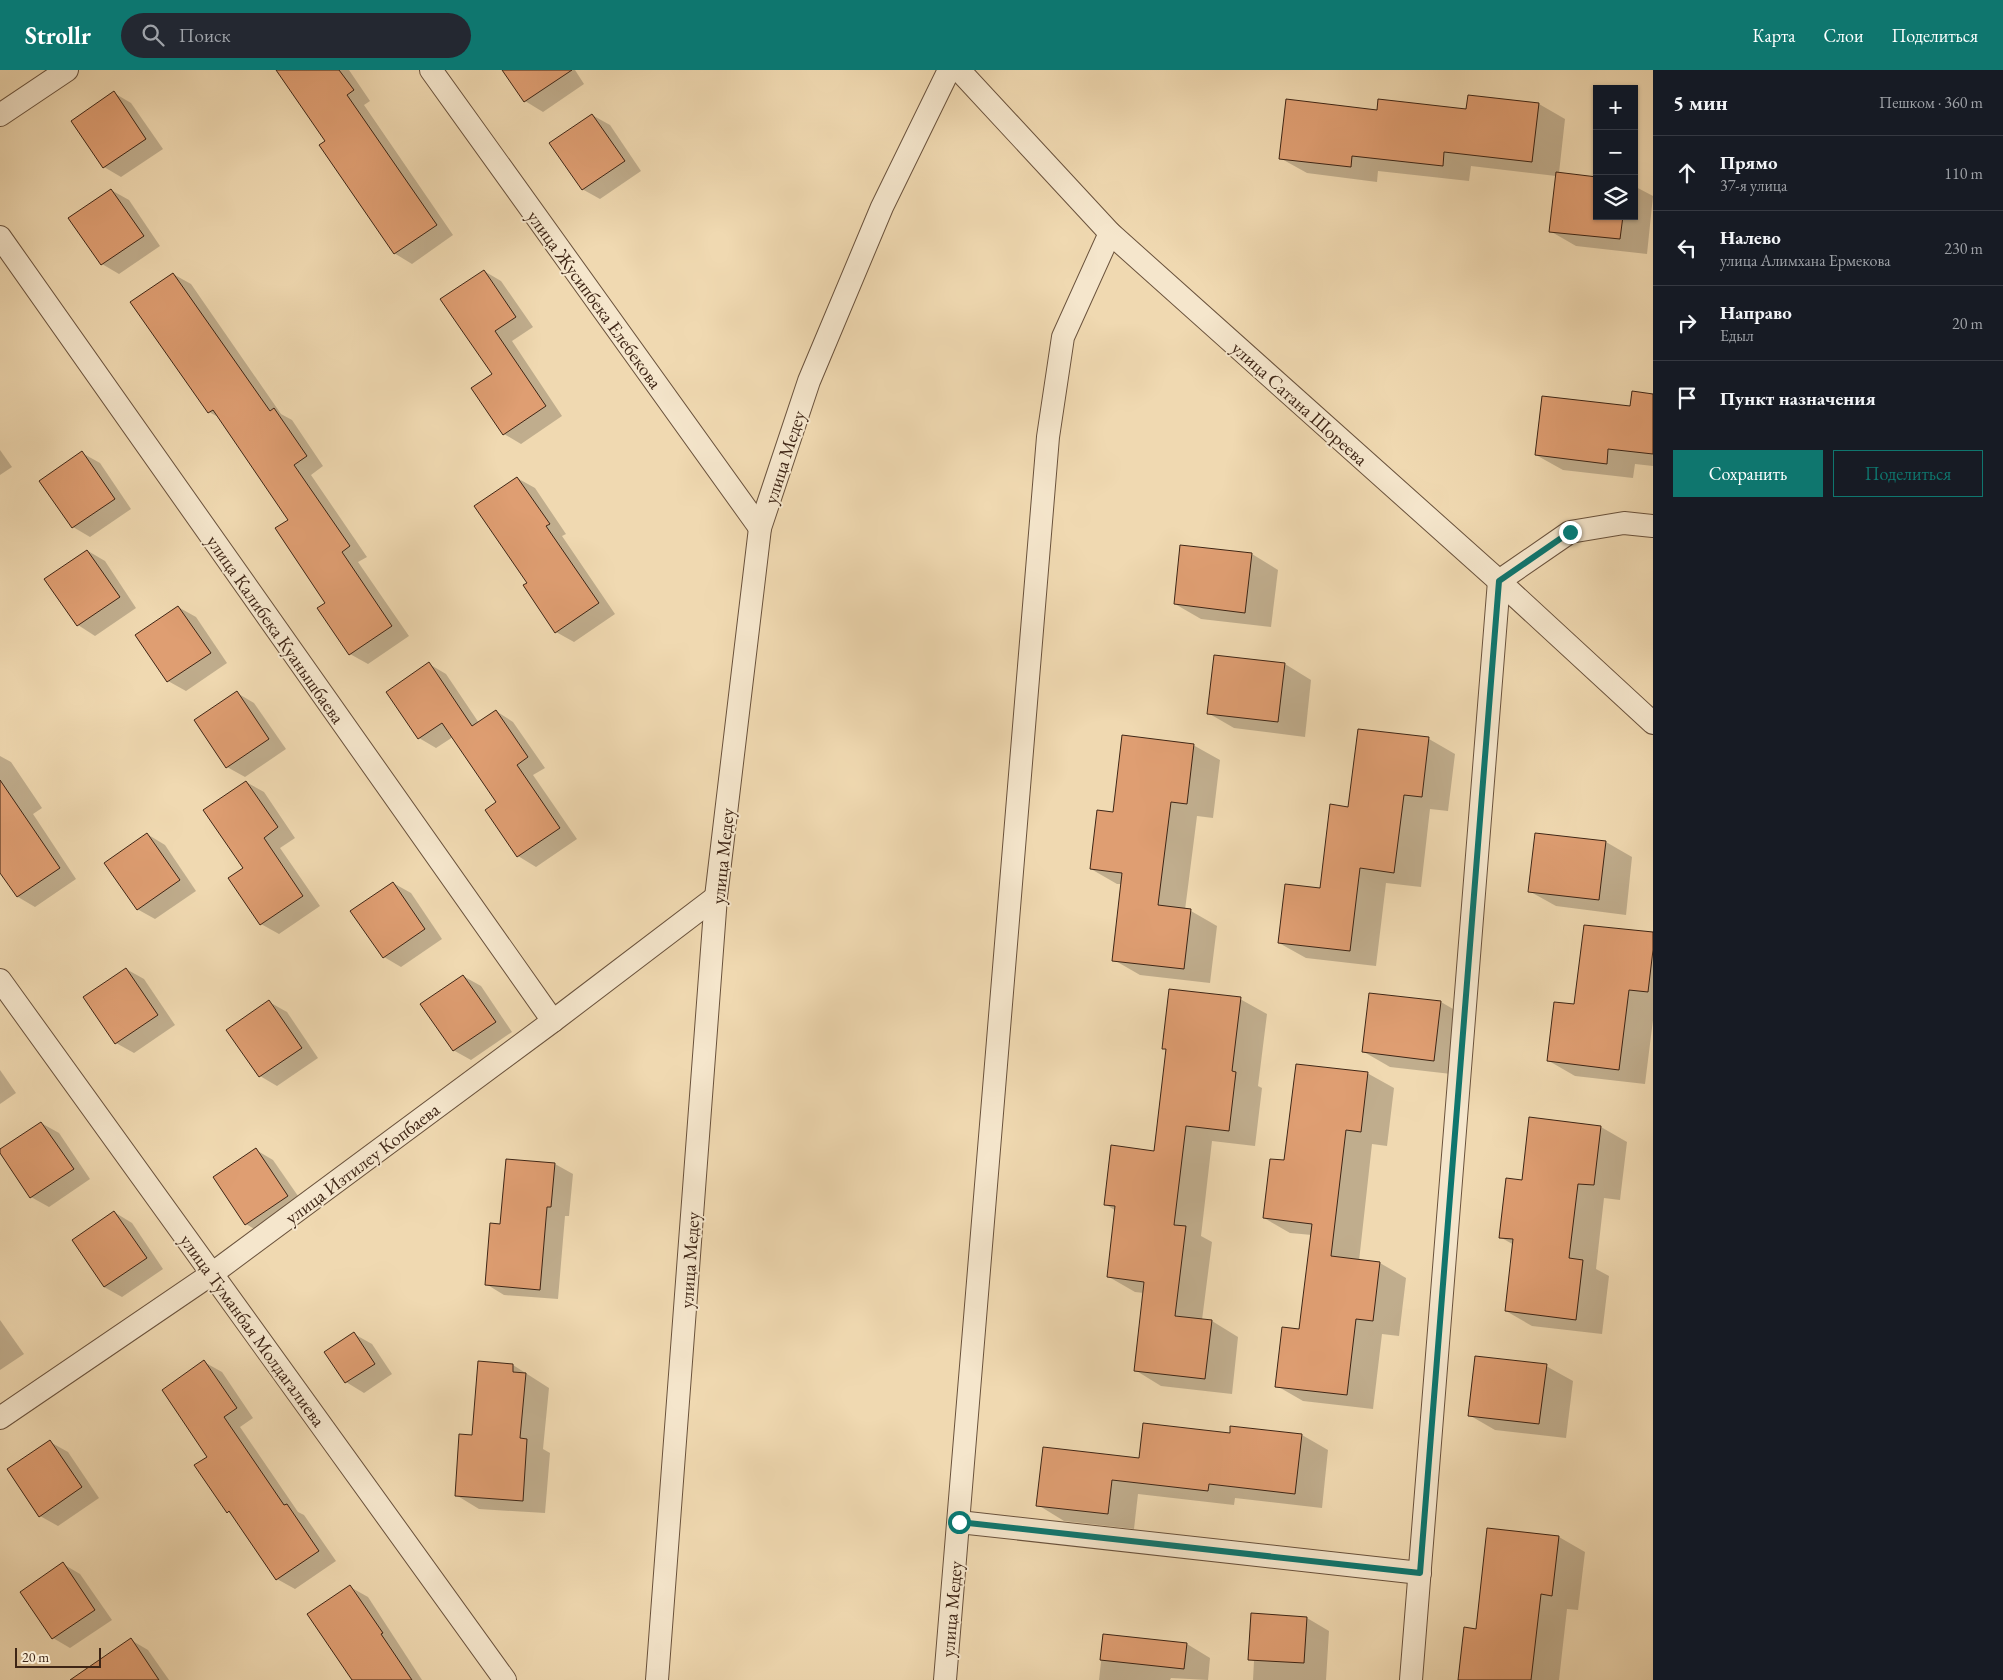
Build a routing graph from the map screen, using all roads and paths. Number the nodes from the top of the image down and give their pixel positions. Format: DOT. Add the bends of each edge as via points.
graph roads {
  1 [pos="67,70"];
  2 [pos="431,70"];
  3 [pos="950,70"];
  4 [pos="959,70"];
  5 [pos="0,115"];
  6 [pos="1110,233"];
  7 [pos="0,237"];
  8 [pos="1653,526"];
  9 [pos="760,528"];
  10 [pos="1499,581"];
  11 [pos="1653,724"];
  12 [pos="716,897"];
  13 [pos="0,980"];
  14 [pos="553,1021"];
  15 [pos="213,1273"];
  16 [pos="0,1418"];
  17 [pos="959,1522"];
  18 [pos="1420,1573"];
  19 [pos="505,1680"];
  20 [pos="657,1680"];
  21 [pos="945,1680"];
  22 [pos="1411,1680"];
  1 -- 5 [label="street"];
  2 -- 9 [label="street, улица Жусипбека Елебекова"];
  3 -- 9 [label="street, улица Медеу" via="882,207 813,372"];
  4 -- 6 [label="street, улица Сатана Шореева"];
  6 -- 10 [label="street, улица Сатана Шореева"];
  6 -- 17 [label="street, улица Медеу" via="1063,337 1048,437"];
  7 -- 14 [label="street, улица Калибека Куанышбаева"];
  8 -- 10 [label="street" via="1624,523 1570,532"];
  9 -- 12 [label="street, улица Медеу"];
  10 -- 11 [label="street, улица Сатана Шореева"];
  10 -- 18 [label="street"];
  12 -- 14 [label="street, улица Изтилеу Копбаева"];
  12 -- 20 [label="street, улица Медеу"];
  13 -- 15 [label="street, улица Туманбая Молдагалиева"];
  14 -- 15 [label="street, улица Изтилеу Копбаева"];
  15 -- 16 [label="street, улица Изтилеу Копбаева"];
  15 -- 19 [label="street, улица Туманбая Молдагалиева"];
  17 -- 18 [label="street"];
  17 -- 21 [label="street, улица Медеу"];
  18 -- 22 [label="street"];
}
